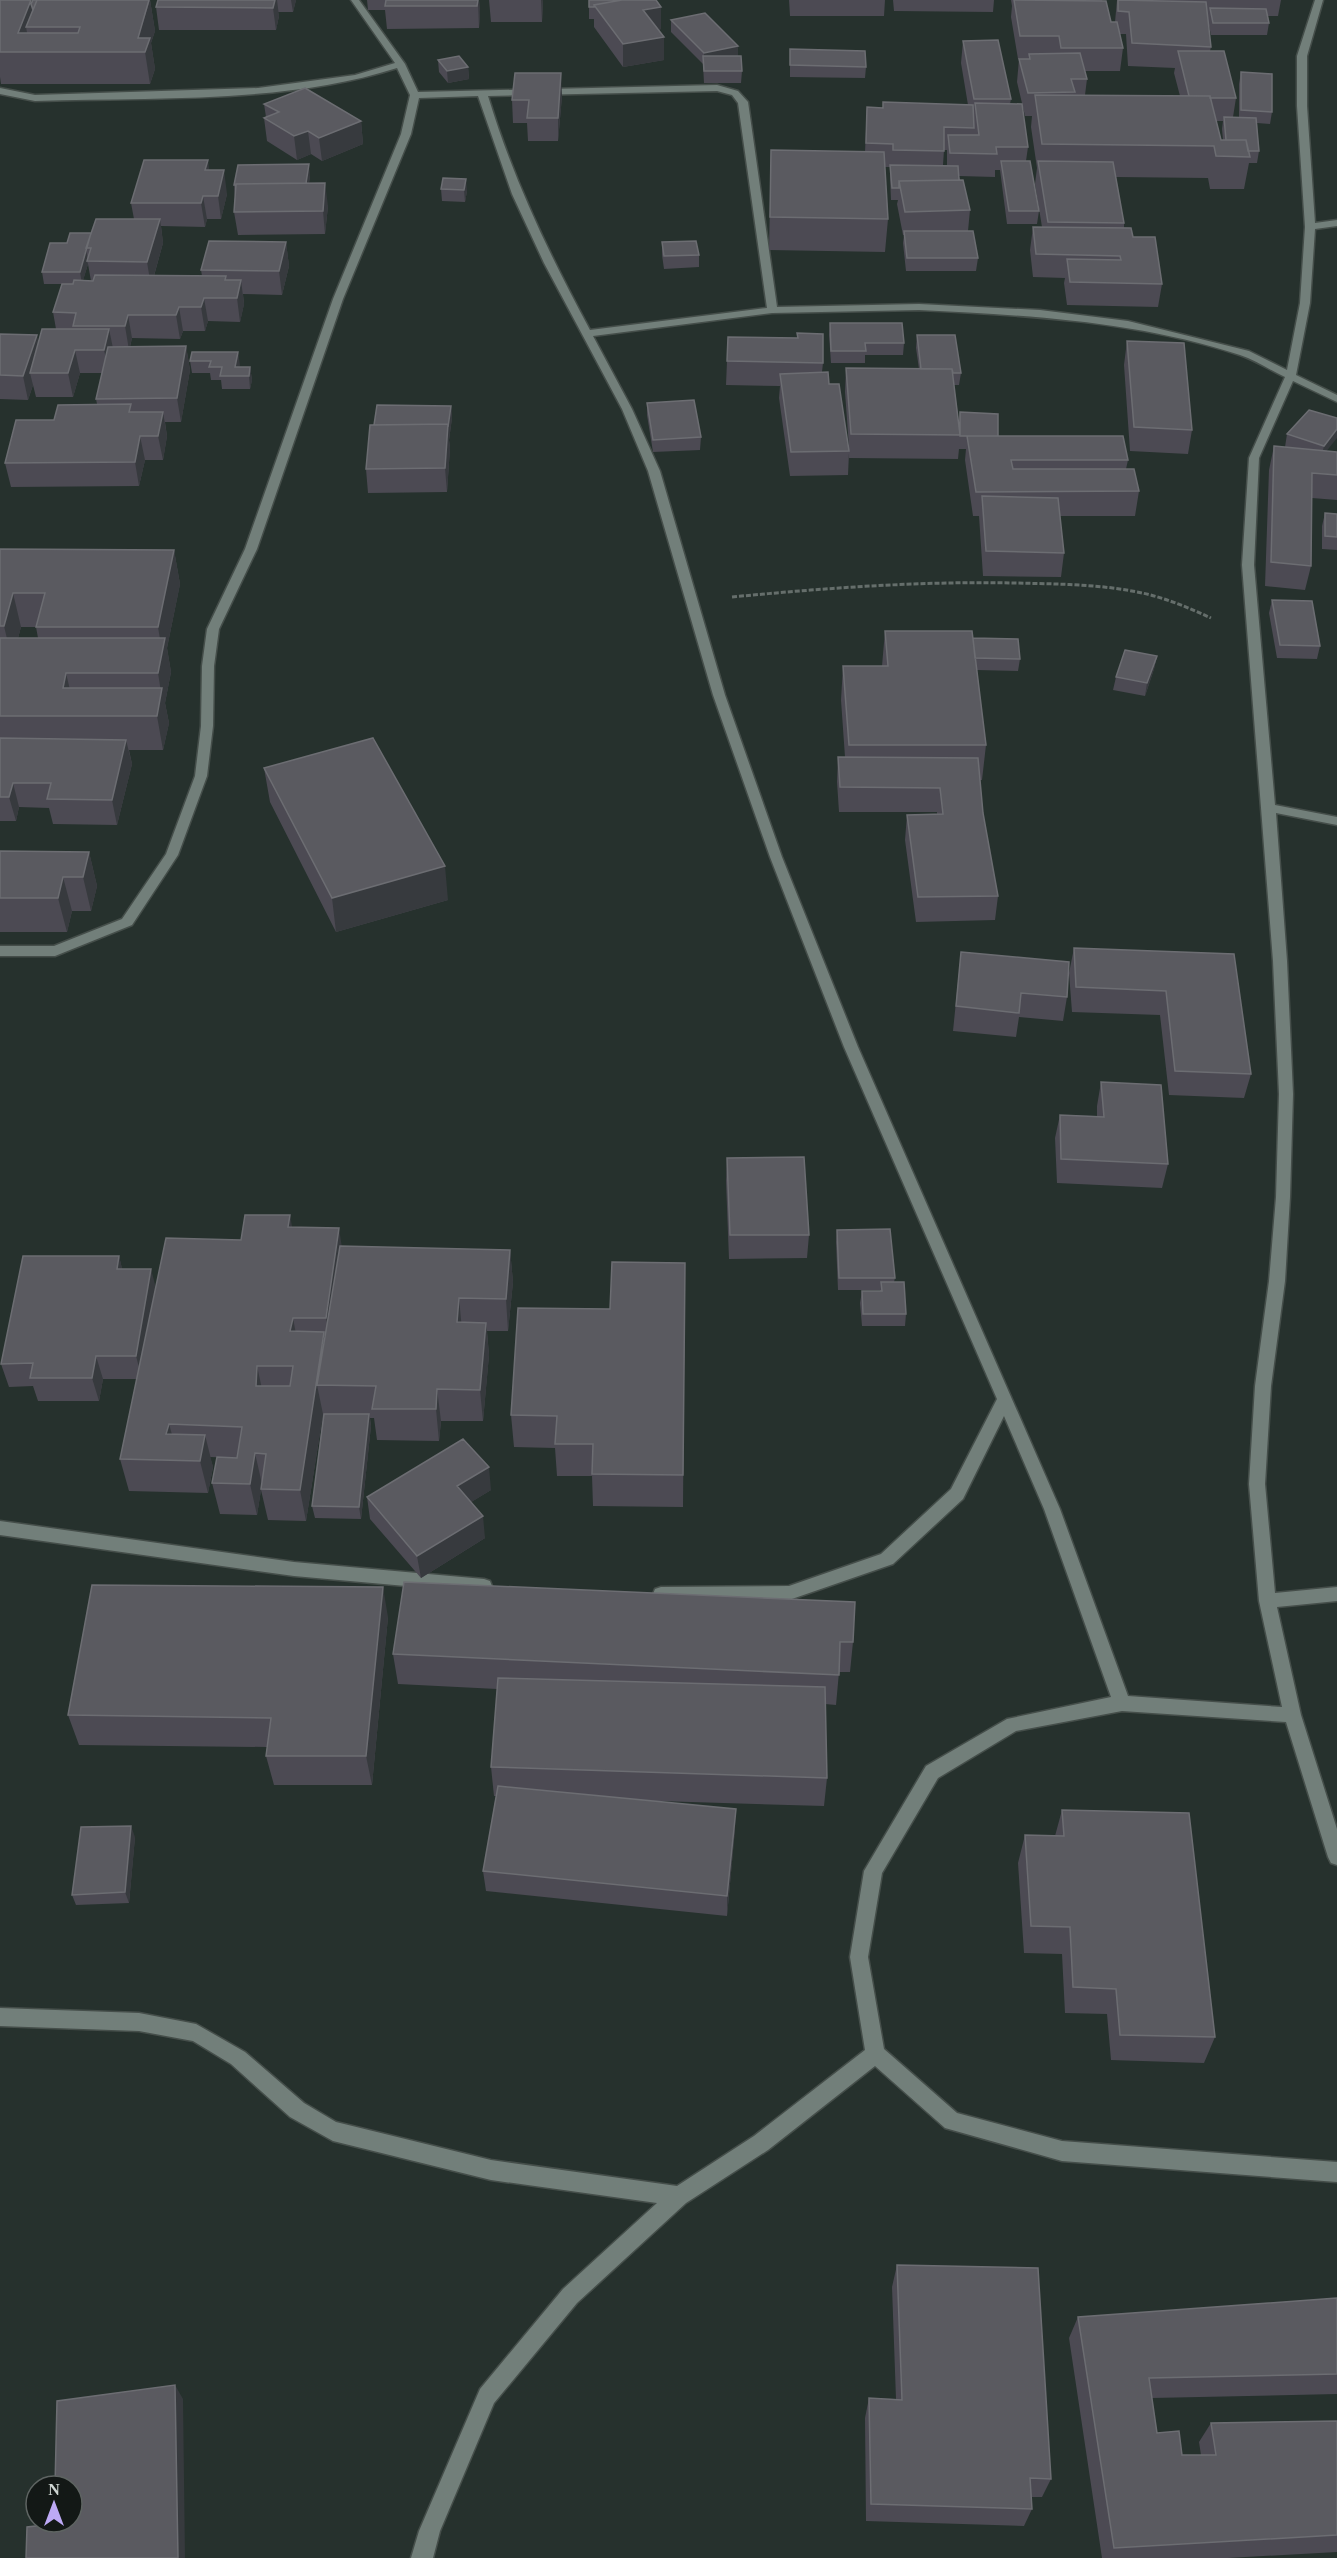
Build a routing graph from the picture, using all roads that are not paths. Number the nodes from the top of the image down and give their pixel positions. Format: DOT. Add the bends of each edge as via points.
graph roads {
  1 [pos="355,0"];
  2 [pos="1319,0"];
  3 [pos="400,64"];
  4 [pos="0,92"];
  5 [pos="482,93"];
  6 [pos="415,95"];
  7 [pos="1337,223"];
  8 [pos="1310,227"];
  9 [pos="772,310"];
  10 [pos="587,334"];
  11 [pos="1291,375"];
  12 [pos="1337,399"];
  13 [pos="1269,808"];
  14 [pos="1337,821"];
  15 [pos="0,951"];
  16 [pos="1005,1398"];
  17 [pos="0,1528"];
  18 [pos="506,1588"];
  19 [pos="648,1594"];
  20 [pos="1337,1594"];
  21 [pos="1267,1601"];
  22 [pos="1122,1703"];
  23 [pos="1292,1714"];
  24 [pos="1337,1857"];
  25 [pos="0,2017"];
  26 [pos="875,2054"];
  27 [pos="1337,2172"];
  28 [pos="679,2196"];
  29 [pos="422,2558"];
  1 -- 3 [label="street"];
  2 -- 8 [label="street" via="1302,56"];
  3 -- 4 [label="street" via="356,78 258,91 35,98"];
  3 -- 6 [label="street"];
  5 -- 6 [label="street"];
  5 -- 9 [label="street" via="717,88 735,93 743,102"];
  5 -- 10 [label="street" via="517,194"];
  6 -- 15 [label="street" via="406,134 338,299 251,549 213,629 201,776 172,855 127,922 55,951"];
  7 -- 8 [label="street"];
  8 -- 11 [label="street" via="1305,303"];
  9 -- 10 [label="street"];
  9 -- 11 [label="street" via="919,307 1073,317 1128,324 1245,353"];
  10 -- 16 [label="street" via="654,471 719,695 851,1047"];
  11 -- 12 [label="street"];
  11 -- 13 [label="street" via="1254,458 1248,565"];
  13 -- 14 [label="street"];
  13 -- 21 [label="street" via="1286,1094 1284,1197 1263,1386 1257,1484"];
  16 -- 19 [label="street" via="957,1494 887,1559 789,1593"];
  16 -- 22 [label="street" via="1052,1509"];
  17 -- 18 [label="street" via="294,1569"];
  20 -- 21 [label="street"];
  21 -- 23 [label="street"];
  22 -- 23 [label="street"];
  22 -- 26 [label="street" via="1013,1724 932,1772 873,1871 859,1957"];
  23 -- 24 [label="street"];
  25 -- 28 [label="street" via="139,2022 196,2033 238,2058 297,2110 333,2131 491,2170"];
  26 -- 27 [label="street" via="952,2121 1062,2151"];
  26 -- 28 [label="street" via="761,2143"];
  28 -- 29 [label="street" via="570,2296 487,2396"];
}
